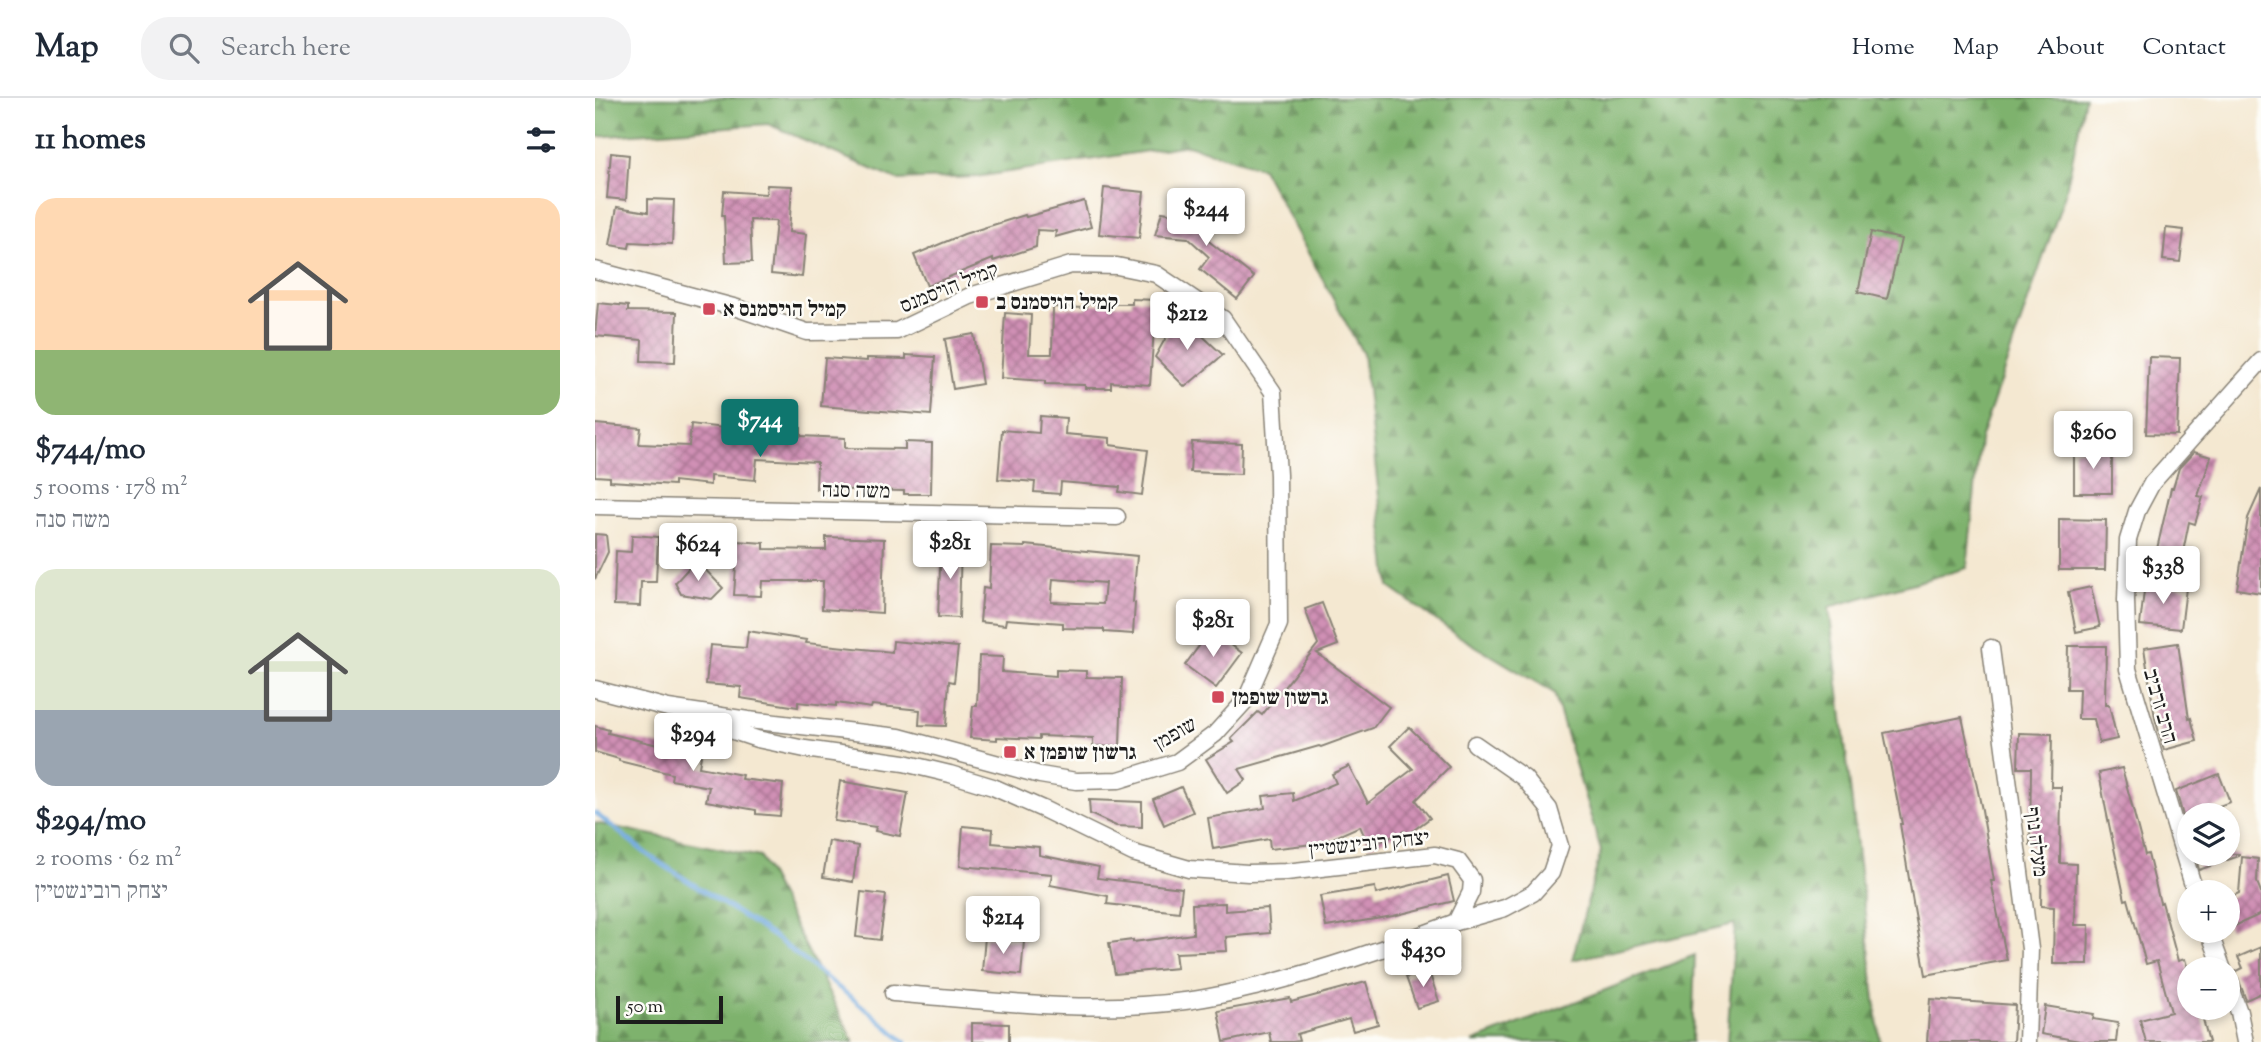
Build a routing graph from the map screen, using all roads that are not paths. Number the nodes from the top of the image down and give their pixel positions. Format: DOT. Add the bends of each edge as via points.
graph roads {
  1 [pos="595,270"];
  2 [pos="1156,274"];
  3 [pos="2261,361"];
  4 [pos="595,506"];
  5 [pos="1117,517"];
  6 [pos="1991,648"];
  7 [pos="595,689"];
  8 [pos="668,708"];
  9 [pos="748,720"];
  10 [pos="757,739"];
  11 [pos="1475,744"];
  12 [pos="2191,880"];
  13 [pos="1456,922"];
  14 [pos="893,993"];
  15 [pos="2240,1017"];
  16 [pos="2027,1042"];
  17 [pos="2245,1042"];
  1 -- 2 [label="street, קמיל הויסמנס" via="807,332 898,331 970,296 1071,265 1117,266"];
  2 -- 9 [label="street, שופמן" via="1223,319 1273,392 1279,624 1246,700 1215,734 1177,762 1119,780 1076,781 899,737"];
  3 -- 12 [label="street, הרב זרביב" via="2152,483 2128,540 2127,669"];
  4 -- 5 [label="street, משה סנה"];
  6 -- 16 [label="street, מעלה נוף" via="2030,949"];
  7 -- 8 [label="street, שופמן"];
  8 -- 9 [label="street, שופמן"];
  8 -- 10 [label="street, יצחק רובינשטיין"];
  9 -- 10 [label="street"];
  10 -- 13 [label="street, יצחק רובינשטיין" via="950,774 993,787 1133,853 1189,869 1286,872 1435,855 1458,862 1472,880"];
  11 -- 13 [label="street" via="1524,778 1549,809 1560,846 1551,873 1534,893 1505,908"];
  13 -- 14 [label="street" via="1300,975 1186,1001 1067,1007"];
  15 -- 17 [label="street"];
}
